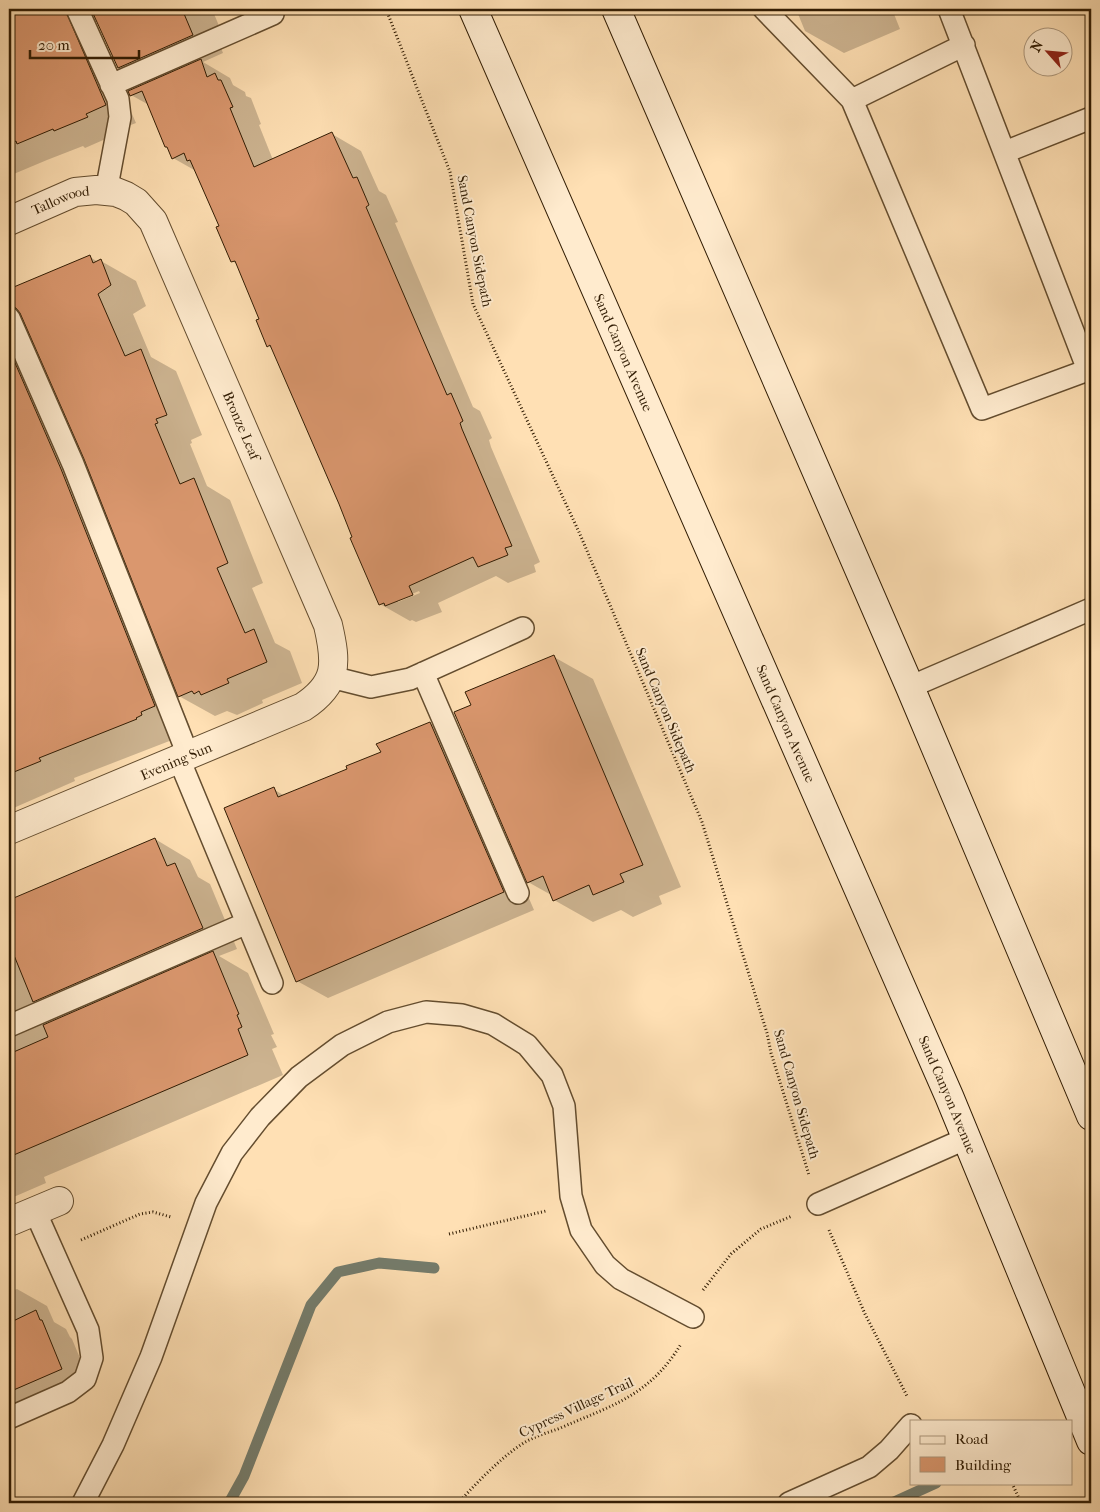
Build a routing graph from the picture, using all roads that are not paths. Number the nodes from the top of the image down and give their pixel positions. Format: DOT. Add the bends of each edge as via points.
graph roads {
  1 [pos="77,9"];
  2 [pos="473,9"];
  3 [pos="616,9"];
  4 [pos="764,9"];
  5 [pos="949,9"];
  6 [pos="273,14"];
  7 [pos="964,45"];
  8 [pos="111,85"];
  9 [pos="852,100"];
  10 [pos="1091,118"];
  11 [pos="1005,152"];
  12 [pos="111,192"];
  13 [pos="9,221"];
  14 [pos="9,318"];
  15 [pos="1091,608"];
  16 [pos="523,628"];
  17 [pos="423,674"];
  18 [pos="331,676"];
  19 [pos="910,687"];
  20 [pos="183,757"];
  21 [pos="9,830"];
  22 [pos="518,892"];
  23 [pos="247,923"];
  24 [pos="272,983"];
  25 [pos="9,1026"];
  26 [pos="1091,1116"];
  27 [pos="965,1139"];
  28 [pos="818,1204"];
  29 [pos="47,1206"];
  30 [pos="9,1222"];
  31 [pos="693,1317"];
  32 [pos="9,1418"];
  33 [pos="910,1427"];
  34 [pos="1091,1441"];
  35 [pos="83,1503"];
  36 [pos="788,1503"];
  1 -- 8 [label="lane"];
  2 -- 27 [label="main road, Sand Canyon Avenue"];
  3 -- 19 [label="main road"];
  4 -- 9 [label="lane"];
  5 -- 7 [label="lane"];
  6 -- 8 [label="lane"];
  7 -- 9 [label="lane"];
  7 -- 11 [label="lane"];
  8 -- 12 [label="lane" via="118,99 120,117"];
  9 -- 11 [label="lane" via="982,409 1088,370"];
  10 -- 11 [label="lane"];
  12 -- 13 [label="main road, Tallowood" via="75,192"];
  12 -- 18 [label="main road, Bronze Leaf" via="136,202 145,210 158,233 328,625 333,653"];
  14 -- 20 [label="lane" via="73,464"];
  15 -- 19 [label="lane"];
  16 -- 17 [label="lane"];
  17 -- 18 [label="lane" via="371,686"];
  17 -- 22 [label="lane"];
  18 -- 20 [label="main road, Evening Sun" via="321,694 303,707"];
  19 -- 26 [label="main road"];
  20 -- 21 [label="main road, Evening Sun"];
  20 -- 23 [label="lane"];
  23 -- 24 [label="lane"];
  23 -- 25 [label="lane"];
  27 -- 28 [label="lane"];
  27 -- 34 [label="main road, Sand Canyon Avenue"];
  29 -- 30 [label="main road"];
  29 -- 32 [label="lane" via="54,1252 88,1330 92,1358 85,1379 68,1392"];
  31 -- 35 [label="lane" via="621,1278 605,1265 581,1230 567,1154 564,1106 552,1075 527,1045 493,1024 462,1015 426,1012 388,1022 342,1045 299,1077 260,1117 232,1153 206,1203 151,1357 113,1445"];
  33 -- 36 [label="lane" via="869,1467"];
}
